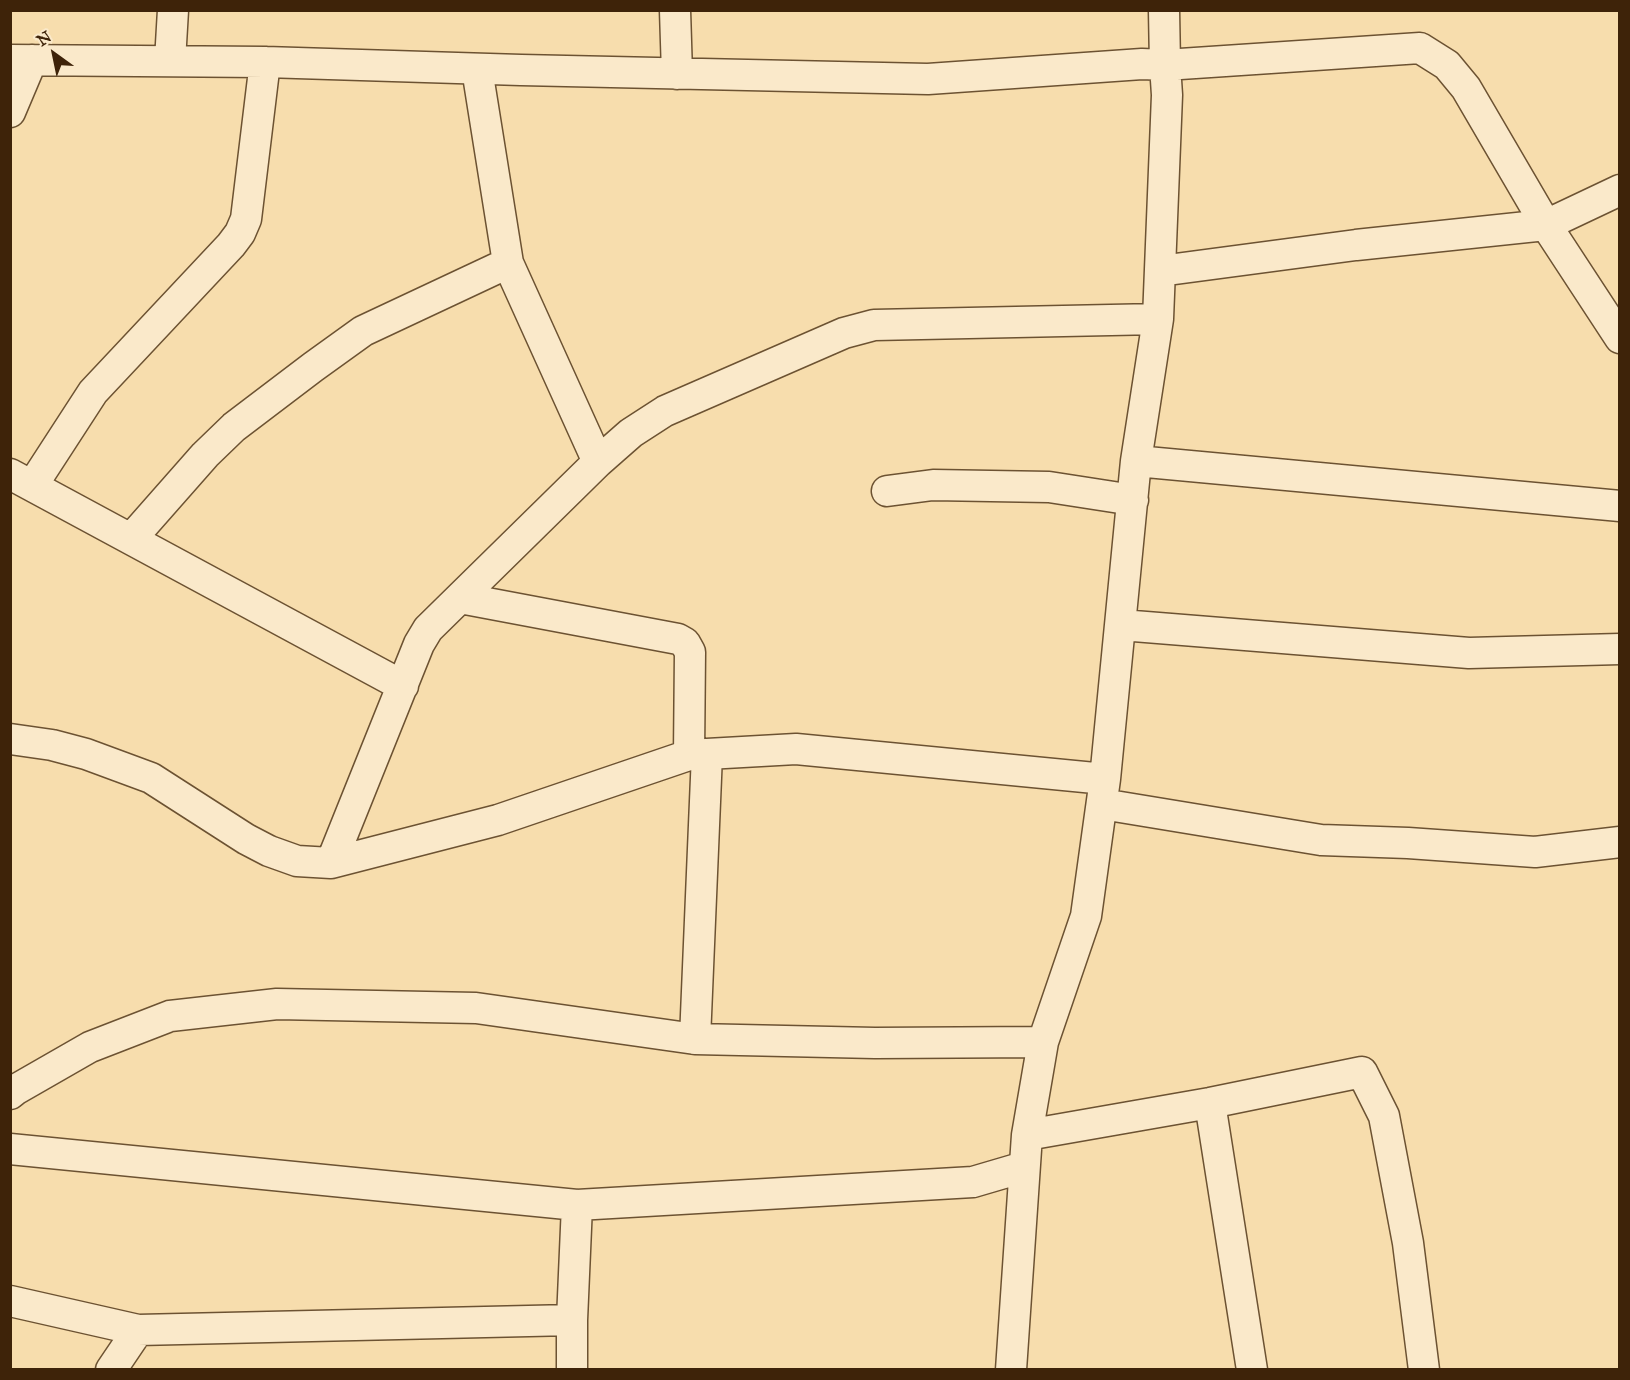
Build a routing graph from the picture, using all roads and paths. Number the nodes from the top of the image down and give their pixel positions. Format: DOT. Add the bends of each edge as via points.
graph roads {
  1 [pos="173,10"];
  2 [pos="675,10"];
  3 [pos="1164,10"];
  4 [pos="21,60"];
  5 [pos="170,61"];
  6 [pos="265,62"];
  7 [pos="1165,65"];
  8 [pos="477,69"];
  9 [pos="677,74"];
  10 [pos="10,112"];
  11 [pos="1620,190"];
  12 [pos="1546,225"];
  13 [pos="508,263"];
  14 [pos="1160,271"];
  15 [pos="1158,319"];
  16 [pos="1620,338"];
  17 [pos="1136,461"];
  18 [pos="598,462"];
  19 [pos="21,480"];
  20 [pos="887,490"];
  21 [pos="1133,500"];
  22 [pos="1620,506"];
  23 [pos="131,539"];
  24 [pos="460,598"];
  25 [pos="1120,625"];
  26 [pos="1620,649"];
  27 [pos="403,686"];
  28 [pos="10,739"];
  29 [pos="698,754"];
  30 [pos="1104,792"];
  31 [pos="1620,842"];
  32 [pos="331,863"];
  33 [pos="695,1039"];
  34 [pos="1043,1042"];
  35 [pos="10,1094"];
  36 [pos="1210,1103"];
  37 [pos="1027,1135"];
  38 [pos="10,1149"];
  39 [pos="1024,1167"];
  40 [pos="578,1205"];
  41 [pos="10,1301"];
  42 [pos="572,1320"];
  43 [pos="138,1330"];
  44 [pos="111,1370"];
  45 [pos="572,1370"];
  46 [pos="1011,1370"];
  47 [pos="1252,1370"];
  48 [pos="1424,1370"];
  1 -- 5 [label="street"];
  2 -- 9 [label="street"];
  3 -- 7 [label="street"];
  4 -- 5 [label="street"];
  4 -- 10 [label="street"];
  5 -- 6 [label="street"];
  6 -- 8 [label="street"];
  6 -- 19 [label="street" via="246,219 240,233 93,392"];
  7 -- 9 [label="street" via="928,80"];
  7 -- 12 [label="street" via="1420,48 1447,65 1466,88"];
  7 -- 14 [label="street"];
  8 -- 9 [label="street"];
  8 -- 13 [label="street"];
  11 -- 12 [label="street"];
  12 -- 14 [label="street"];
  12 -- 16 [label="street"];
  13 -- 18 [label="street"];
  13 -- 23 [label="street" via="363,331 313,367 234,427"];
  14 -- 15 [label="street"];
  15 -- 17 [label="street"];
  15 -- 18 [label="street" via="874,325 844,333 665,411 631,433"];
  17 -- 21 [label="street"];
  17 -- 22 [label="street"];
  18 -- 24 [label="street"];
  19 -- 23 [label="street"];
  20 -- 21 [label="street" via="933,485 1049,487"];
  21 -- 25 [label="street"];
  23 -- 27 [label="street"];
  24 -- 27 [label="street" via="428,629"];
  24 -- 29 [label="street" via="686,643 690,652"];
  25 -- 26 [label="street" via="1469,653"];
  25 -- 30 [label="street"];
  27 -- 32 [label="street"];
  28 -- 32 [label="street" via="86,754 150,778 269,852 297,861"];
  29 -- 30 [label="street" via="796,749"];
  29 -- 32 [label="street" via="498,820"];
  29 -- 33 [label="street"];
  30 -- 31 [label="street" via="1321,840 1535,852"];
  30 -- 34 [label="street" via="1086,916"];
  33 -- 34 [label="street"];
  33 -- 35 [label="street" via="476,1008 277,1004 170,1016 90,1047"];
  34 -- 37 [label="street"];
  36 -- 37 [label="street"];
  36 -- 47 [label="street"];
  36 -- 48 [label="street" via="1362,1072 1384,1116 1408,1243"];
  37 -- 39 [label="street"];
  38 -- 40 [label="street"];
  39 -- 40 [label="street" via="973,1182"];
  39 -- 46 [label="street"];
  40 -- 42 [label="street"];
  41 -- 43 [label="street"];
  42 -- 43 [label="street"];
  42 -- 45 [label="street"];
  43 -- 44 [label="street"];
}
